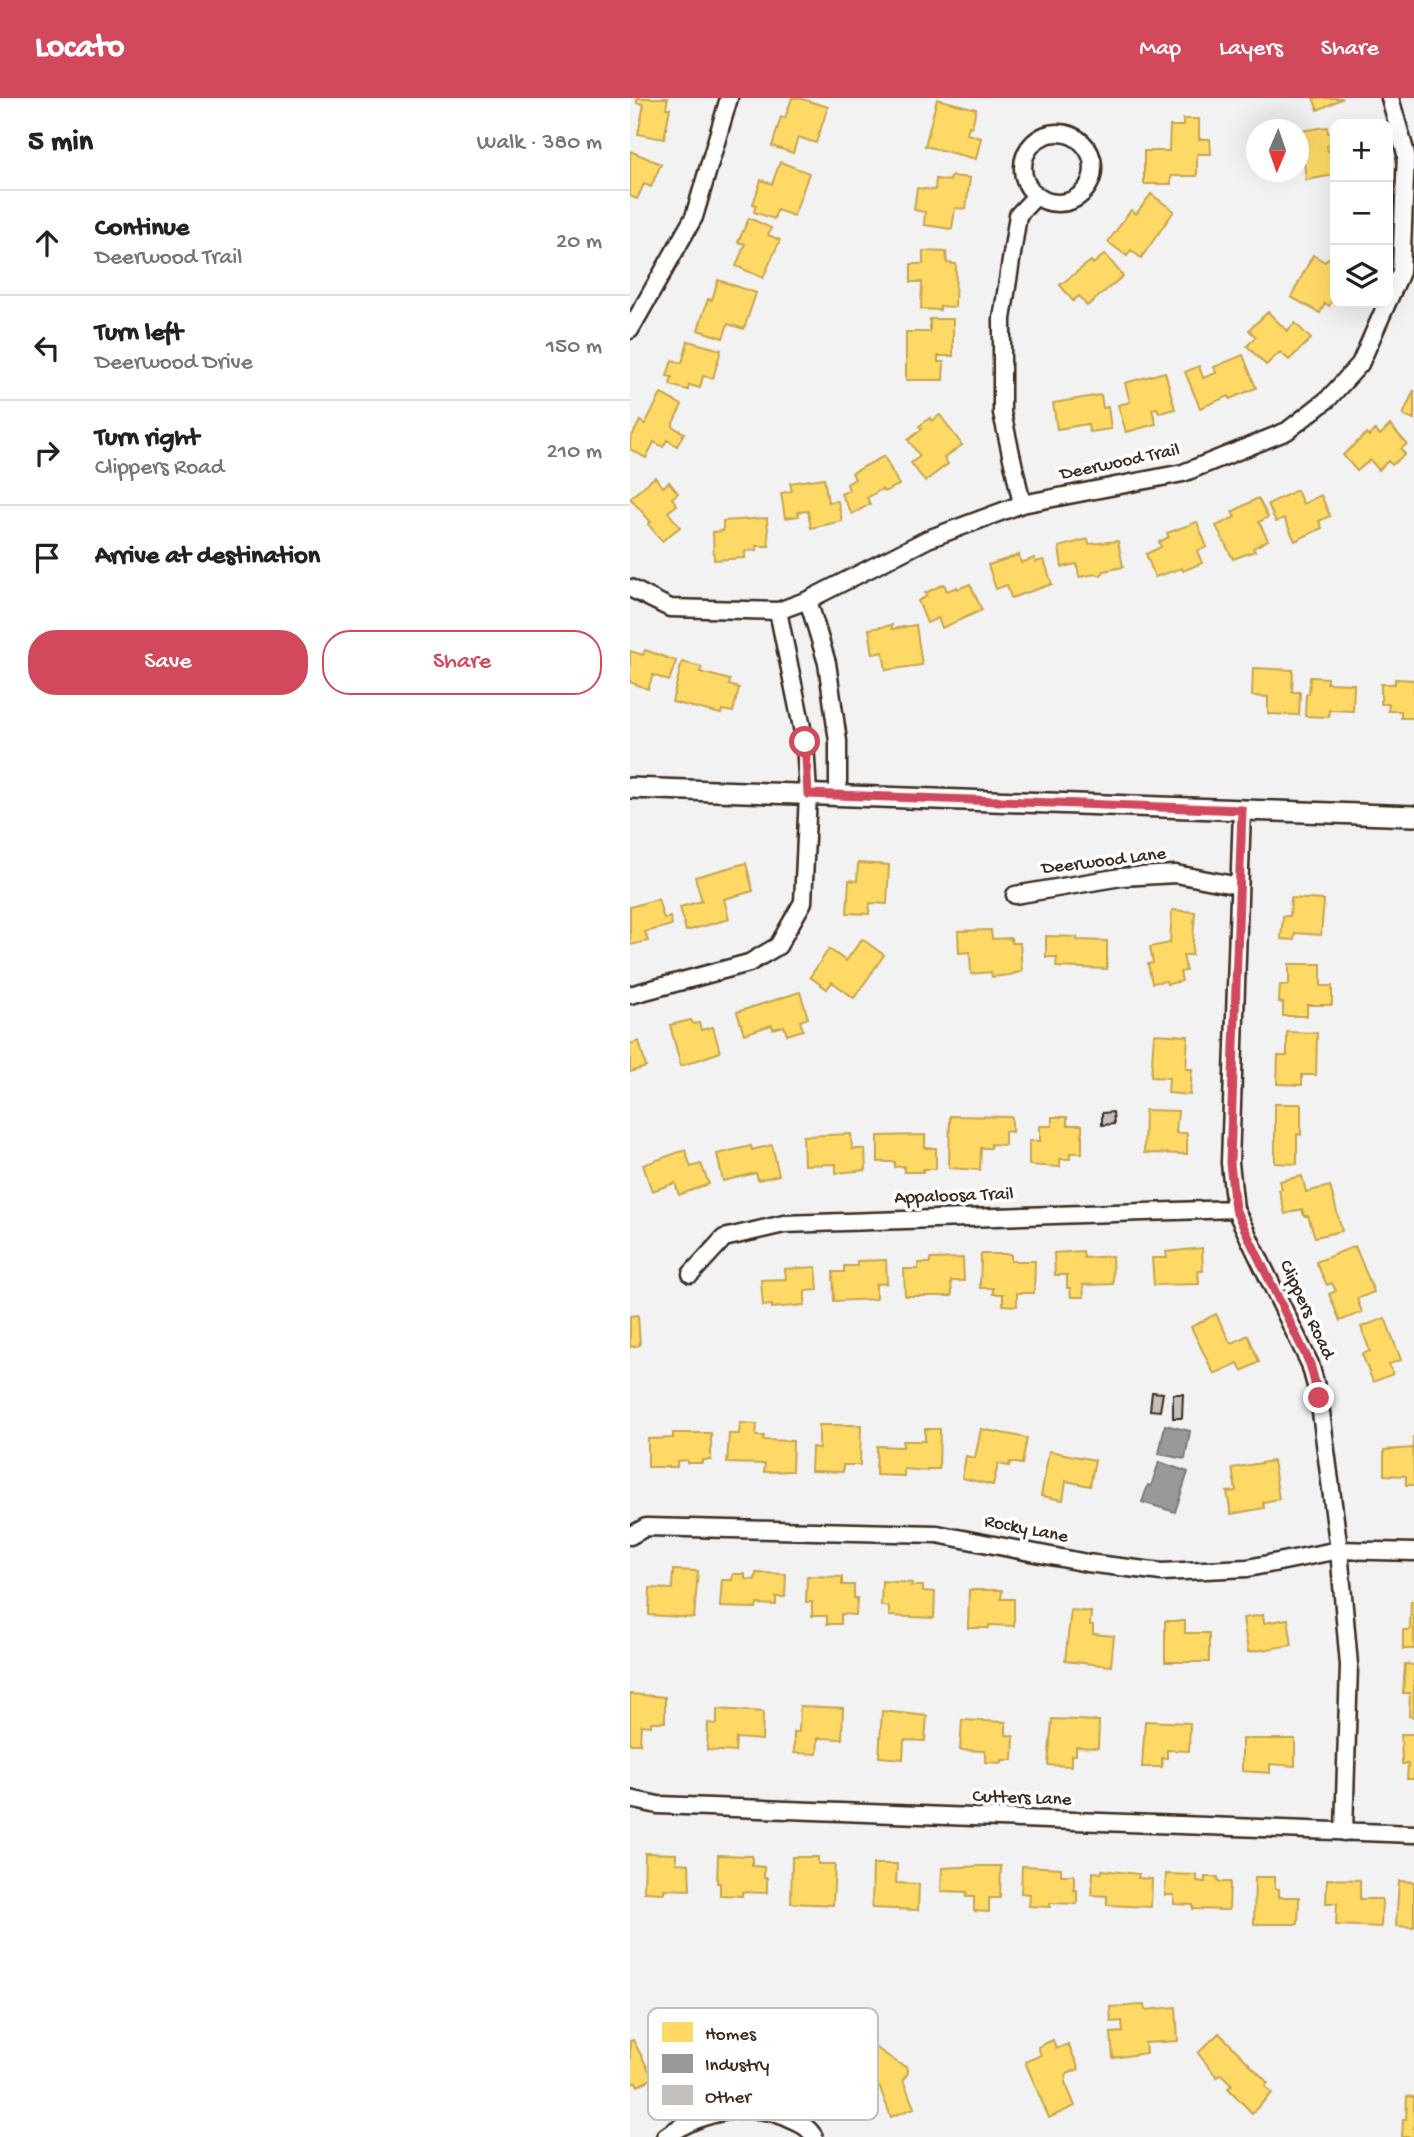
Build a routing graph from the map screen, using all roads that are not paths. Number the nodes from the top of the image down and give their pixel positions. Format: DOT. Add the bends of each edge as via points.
graph roads {
  1 [pos="729,98"];
  2 [pos="1390,98"];
  3 [pos="1035,196"];
  4 [pos="1393,289"];
  5 [pos="1384,308"];
  6 [pos="630,330"];
  7 [pos="1022,504"];
  8 [pos="630,588"];
  9 [pos="808,600"];
  10 [pos="778,611"];
  11 [pos="630,788"];
  12 [pos="808,794"];
  13 [pos="838,795"];
  14 [pos="1242,810"];
  15 [pos="1414,816"];
  16 [pos="1239,886"];
  17 [pos="1015,895"];
  18 [pos="630,995"];
  19 [pos="1235,1209"];
  20 [pos="691,1274"];
  21 [pos="630,1536"];
  22 [pos="1339,1550"];
  23 [pos="1414,1552"];
  24 [pos="630,1799"];
  25 [pos="1344,1832"];
  26 [pos="1414,1834"];
  27 [pos="700,2120"];
  28 [pos="792,2120"];
  29 [pos="665,2137"];
  30 [pos="814,2137"];
  1 -- 6 [label="street" via="694,217"];
  2 -- 4 [label="street, Deerwood Trail" via="1406,154 1401,272"];
  3 -- 3 [label="street" via="1045,202 1068,203 1086,190 1094,170 1079,139 1056,133 1033,142 1022,163 1027,187"];
  3 -- 7 [label="street" via="1018,215 1002,319 1002,413"];
  5 -- 7 [label="street, Deerwood Trail" via="1360,364 1328,399 1287,432 1183,473"];
  7 -- 9 [label="street, Deerwood Trail" via="928,539"];
  8 -- 10 [label="street, Deerwood Trail" via="670,608"];
  9 -- 10 [label="street, Deerwood Trail"];
  9 -- 13 [label="street" via="827,663 838,741"];
  10 -- 12 [label="street" via="805,742"];
  11 -- 12 [label="street"];
  12 -- 13 [label="street"];
  12 -- 18 [label="street" via="803,902 778,946 749,962"];
  13 -- 14 [label="street"];
  14 -- 15 [label="street"];
  14 -- 16 [label="street, Clippers Road"];
  16 -- 17 [label="street, Deerwood Lane" via="1177,874 1121,877"];
  16 -- 19 [label="street, Clippers Road" via="1230,1163"];
  19 -- 20 [label="street, Appaloosa Trail" via="784,1224 724,1238"];
  19 -- 22 [label="street, Clippers Road" via="1310,1364 1319,1398"];
  21 -- 22 [label="street, Rocky Lane" via="646,1527 937,1534 1087,1563 1162,1572 1248,1568"];
  22 -- 23 [label="street, Rocky Lane"];
  22 -- 25 [label="street, Clippers Road" via="1349,1665"];
  24 -- 25 [label="street, Cutters Lane" via="658,1805"];
  25 -- 26 [label="street, Cutters Lane"];
  27 -- 29 [label="street"];
  28 -- 30 [label="street" via="810,2129"];
}
